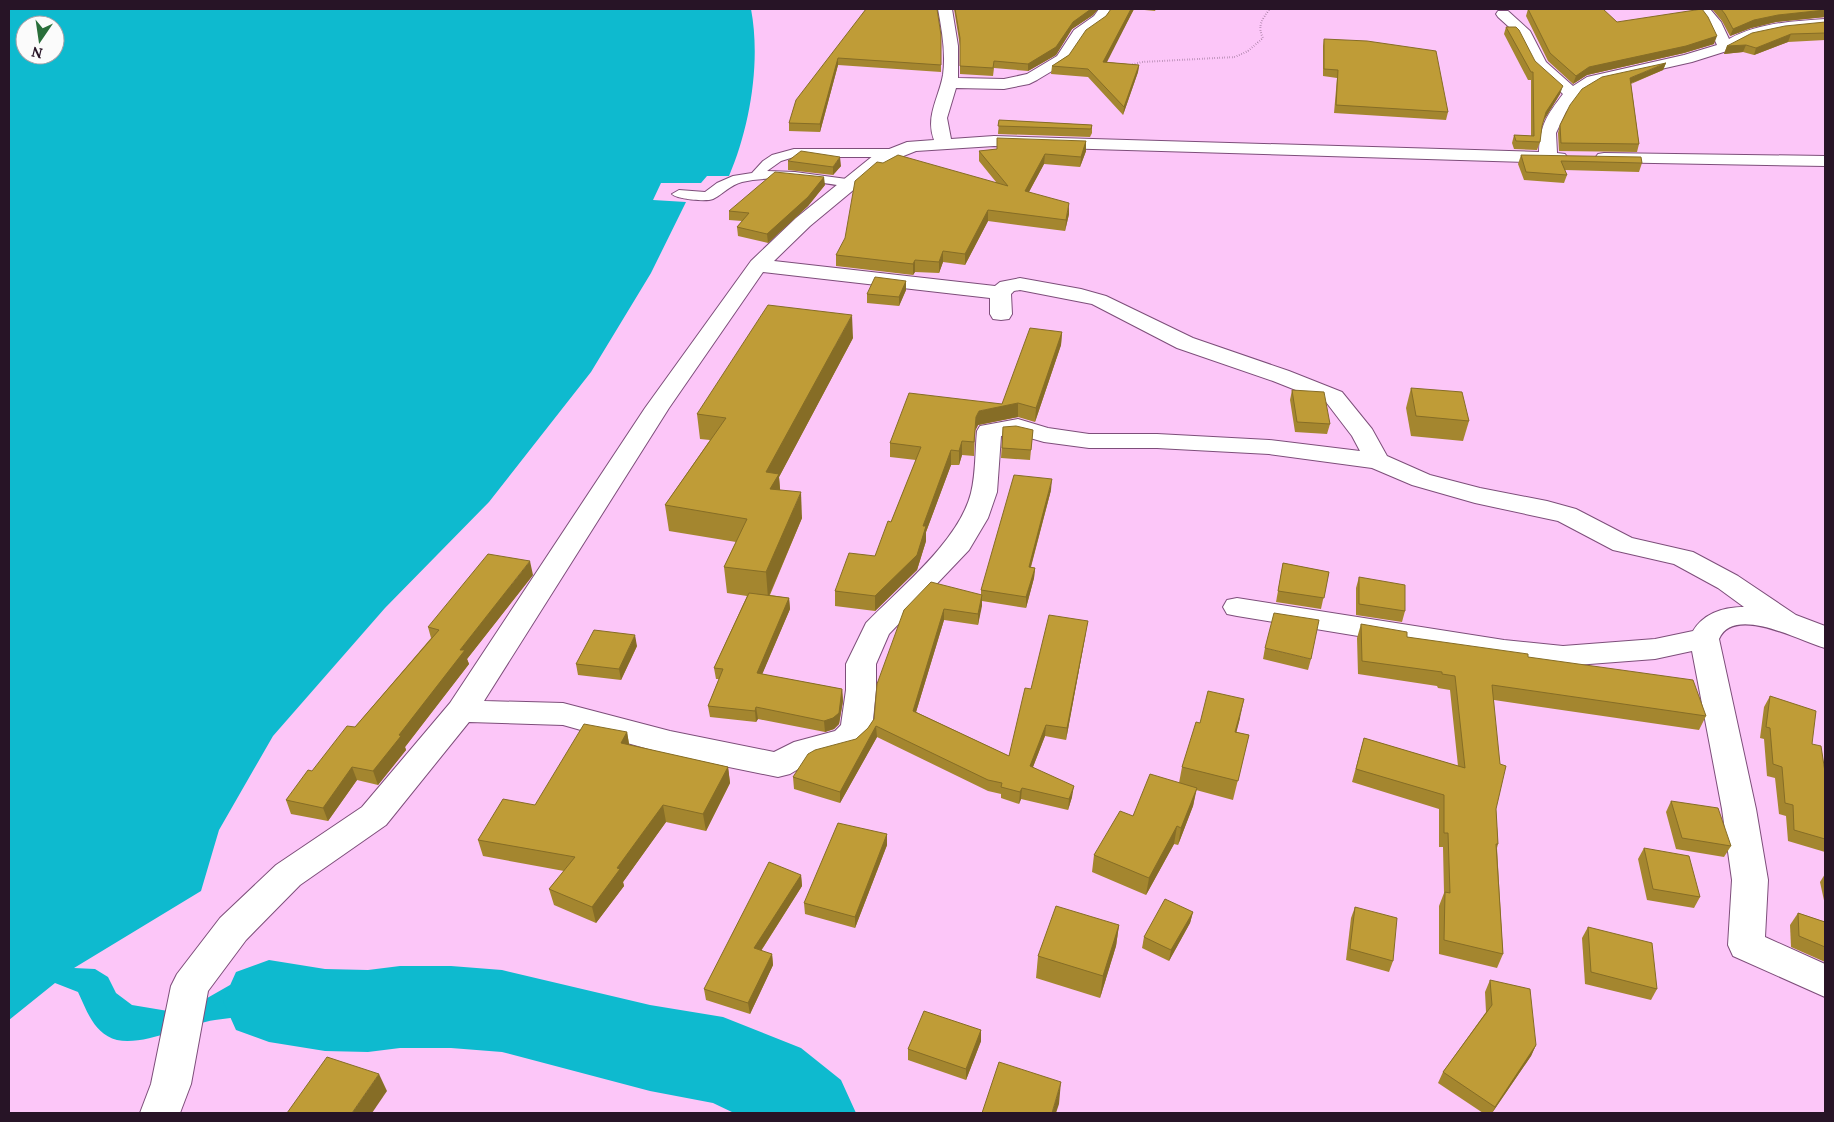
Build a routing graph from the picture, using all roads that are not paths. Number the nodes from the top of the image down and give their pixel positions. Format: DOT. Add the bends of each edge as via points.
graph roads {
  1 [pos="945,9"];
  2 [pos="1106,9"];
  3 [pos="1703,9"];
  4 [pos="1503,14"];
  5 [pos="1825,23"];
  6 [pos="1725,47"];
  7 [pos="949,83"];
  8 [pos="1572,93"];
  9 [pos="944,143"];
  10 [pos="894,153"];
  11 [pos="1548,158"];
  12 [pos="1825,161"];
  13 [pos="756,176"];
  14 [pos="849,183"];
  15 [pos="679,194"];
  16 [pos="758,265"];
  17 [pos="1377,461"];
  18 [pos="1237,607"];
  19 [pos="1785,621"];
  20 [pos="1825,638"];
  21 [pos="1704,639"];
  22 [pos="461,711"];
  23 [pos="1825,981"];
  24 [pos="166,1098"];
  1 -- 7 [label="street" via="951,35"];
  2 -- 7 [label="street" via="1099,19 1079,33 1062,59 1032,77 1004,84"];
  3 -- 6 [label="street" via="1714,22"];
  4 -- 8 [label="street" via="1525,34 1539,64"];
  5 -- 6 [label="street" via="1744,36"];
  6 -- 8 [label="street" via="1593,80"];
  7 -- 9 [label="street" via="938,113 938,131"];
  8 -- 11 [label="street" via="1548,133"];
  9 -- 10 [label="street" via="913,146"];
  9 -- 11 [label="street" via="994,141"];
  10 -- 13 [label="lane" via="794,152 768,161"];
  10 -- 14 [label="street"];
  11 -- 12 [label="street"];
  13 -- 14 [label="lane" via="794,175"];
  13 -- 15 [label="lane" via="724,184 708,196"];
  14 -- 16 [label="street"];
  16 -- 17 [label="street" via="1000,304 1007,286 1020,284 1099,300 1185,343 1334,397 1363,434"];
  16 -- 22 [label="street" via="657,408"];
  17 -- 19 [label="street" via="1421,480 1567,515 1623,544 1683,558 1728,582"];
  17 -- 22 [label="street" via="1269,447 1089,441 1044,435 1018,426 989,431 984,492 975,518 959,544 876,630 862,664 856,730 845,740 805,750 778,765 670,743 563,714"];
  18 -- 21 [label="street" via="1504,650 1562,656 1655,649"];
  19 -- 20 [label="street" via="1811,629"];
  19 -- 21 [label="street" via="1754,616 1724,618 1710,627"];
  21 -- 23 [label="street" via="1739,809 1750,880 1746,945"];
  22 -- 24 [label="street" via="374,816 288,875 233,929 190,986"];
}
